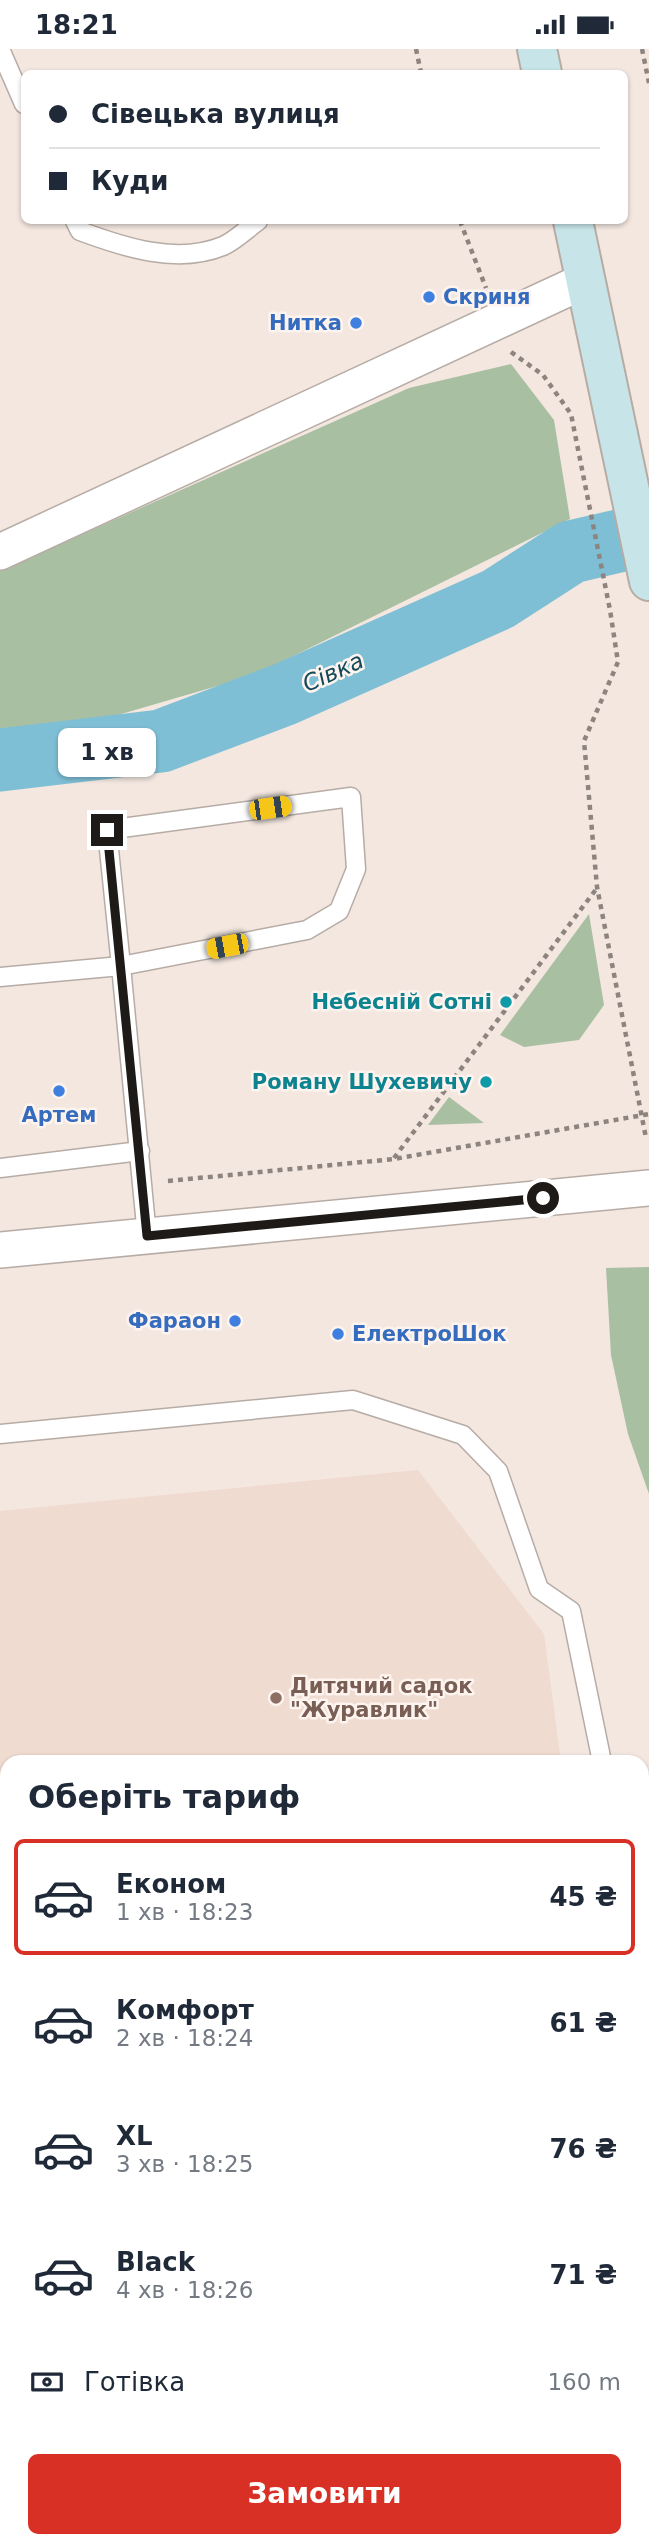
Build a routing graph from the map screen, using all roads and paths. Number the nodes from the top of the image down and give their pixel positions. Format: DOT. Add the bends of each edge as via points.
graph roads {
  1 [pos="1,49"];
  2 [pos="416,49"];
  3 [pos="537,49"];
  4 [pos="642,49"];
  5 [pos="420,70"];
  6 [pos="541,70"];
  7 [pos="649,83"];
  8 [pos="21,97"];
  9 [pos="76,224"];
  10 [pos="254,224"];
  11 [pos="461,224"];
  12 [pos="574,224"];
  13 [pos="586,280"];
  14 [pos="498,320"];
  15 [pos="0,552"];
  16 [pos="649,581"];
  17 [pos="597,887"];
  18 [pos="121,966"];
  19 [pos="0,977"];
  20 [pos="649,1114"];
  21 [pos="640,1116"];
  22 [pos="646,1138"];
  23 [pos="140,1151"];
  24 [pos="394,1159"];
  25 [pos="0,1168"];
  26 [pos="142,1184"];
  27 [pos="649,1188"];
  28 [pos="147,1236"];
  29 [pos="0,1250"];
  30 [pos="0,1434"];
  31 [pos="602,1755"];
  1 -- 8 [label="lane"];
  2 -- 5 [label="path"];
  3 -- 6 [label="main road"];
  4 -- 7 [label="path"];
  9 -- 10 [label="lane" via="80,231 124,247 173,254 223,246"];
  11 -- 14 [label="path"];
  12 -- 13 [label="main road"];
  13 -- 14 [label="street"];
  13 -- 16 [label="main road"];
  14 -- 15 [label="street"];
  14 -- 17 [label="path" via="513,356 542,375 571,414 610,610 618,662 584,741"];
  17 -- 21 [label="path"];
  17 -- 24 [label="path"];
  18 -- 18 [label="lane" via="307,930 339,911 356,869 351,797 107,830"];
  18 -- 19 [label="lane"];
  18 -- 23 [label="lane"];
  20 -- 21 [label="path"];
  21 -- 22 [label="path"];
  21 -- 24 [label="path"];
  23 -- 25 [label="lane"];
  23 -- 26 [label="lane"];
  24 -- 26 [label="path"];
  26 -- 28 [label="lane"];
  27 -- 28 [label="street"];
  28 -- 29 [label="street"];
  30 -- 31 [label="lane" via="353,1400 463,1435 498,1471 539,1588 572,1611"];
}
